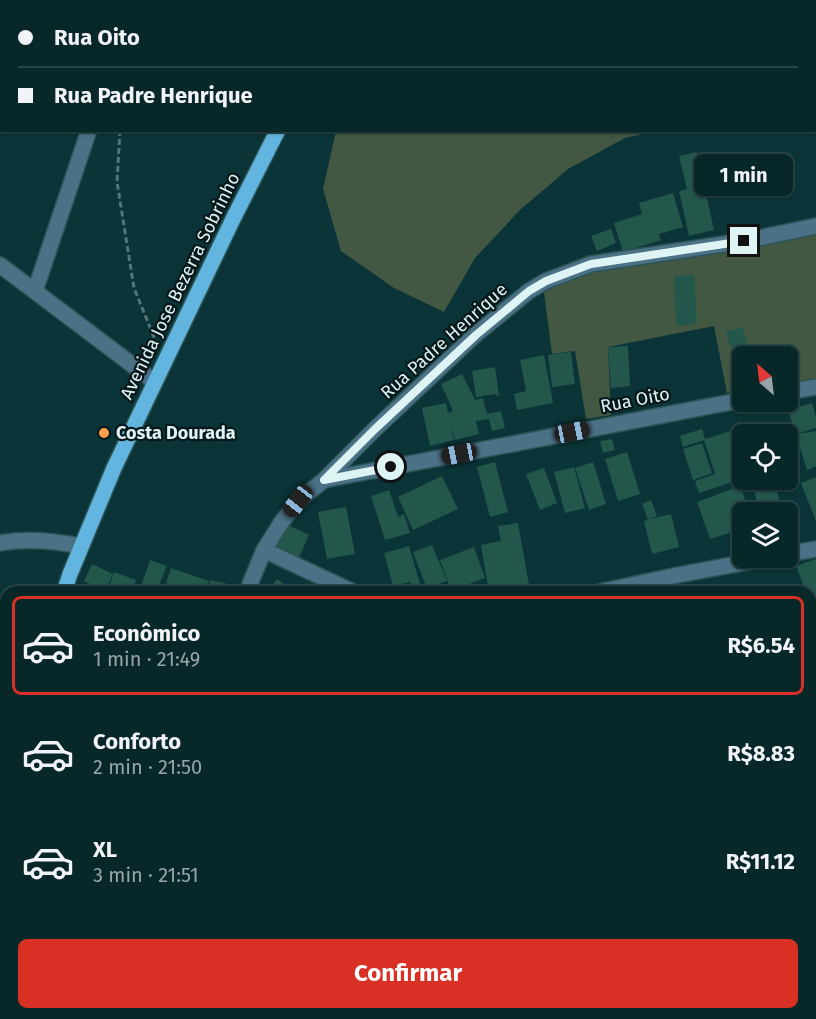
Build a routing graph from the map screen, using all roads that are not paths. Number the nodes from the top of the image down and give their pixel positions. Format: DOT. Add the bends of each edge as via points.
graph roads {
  1 [pos="88,132"];
  2 [pos="277,132"];
  3 [pos="816,226"];
  4 [pos="0,265"];
  5 [pos="35,291"];
  6 [pos="155,382"];
  7 [pos="816,387"];
  8 [pos="798,390"];
  9 [pos="732,402"];
  10 [pos="324,480"];
  11 [pos="0,543"];
  12 [pos="81,546"];
  13 [pos="816,549"];
  14 [pos="264,550"];
  15 [pos="798,553"];
  16 [pos="732,567"];
  17 [pos="66,586"];
  18 [pos="250,586"];
  19 [pos="340,586"];
  20 [pos="655,586"];
  1 -- 5 [label="street"];
  2 -- 6 [label="main road, Avenida Jose Bezerra Sobrinho"];
  3 -- 10 [label="street, Rua Padre Henrique" via="591,264 546,281 476,335"];
  4 -- 5 [label="street"];
  5 -- 6 [label="street"];
  6 -- 12 [label="main road, Avenida Jose Bezerra Sobrinho"];
  7 -- 8 [label="street"];
  9 -- 10 [label="street, Rua Oito"];
  10 -- 14 [label="street, Rua Padre Henrique" via="298,501"];
  11 -- 12 [label="street" via="35,540"];
  12 -- 17 [label="main road, Avenida Jose Bezerra Sobrinho"];
  13 -- 15 [label="street"];
  14 -- 18 [label="street, Rua Padre Henrique"];
  14 -- 19 [label="street"];
  16 -- 20 [label="street"];
}
